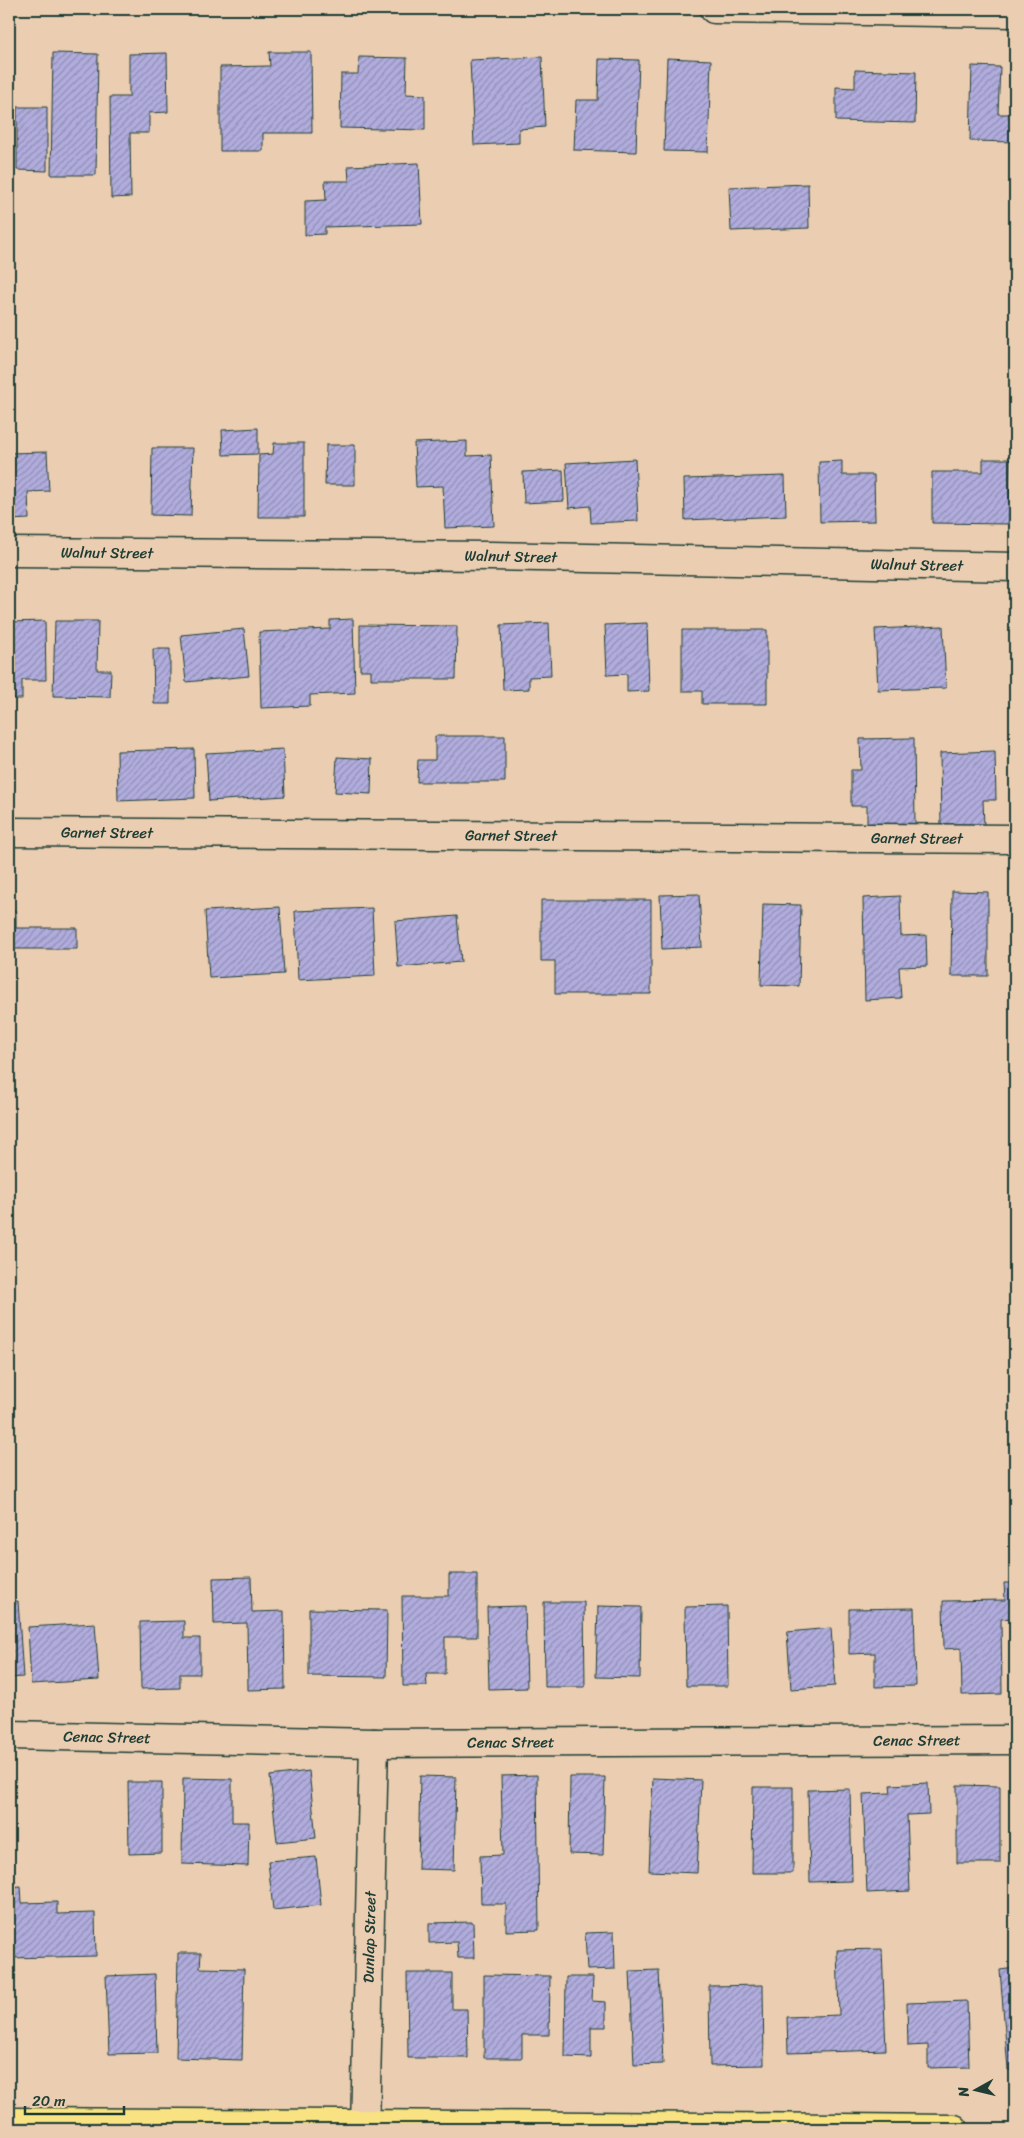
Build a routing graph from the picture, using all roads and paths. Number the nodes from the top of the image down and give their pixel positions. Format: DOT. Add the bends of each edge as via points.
graph roads {
  1 [pos="714,9"];
  2 [pos="1015,13"];
  3 [pos="9,552"];
  4 [pos="1015,567"];
  5 [pos="9,832"];
  6 [pos="1015,839"];
  7 [pos="9,1736"];
  8 [pos="1015,1740"];
  9 [pos="374,1743"];
  10 [pos="9,2122"];
  11 [pos="365,2127"];
  12 [pos="954,2129"];
  1 -- 2 [label="street"];
  3 -- 4 [label="street, Walnut Street" via="501,556"];
  5 -- 6 [label="street, Garnet Street"];
  7 -- 9 [label="street, Cenac Street"];
  8 -- 9 [label="street, Cenac Street"];
  9 -- 11 [label="street, Dunlap Street"];
  10 -- 11 [label="main road"];
  11 -- 12 [label="main road" via="703,2125"];
}
